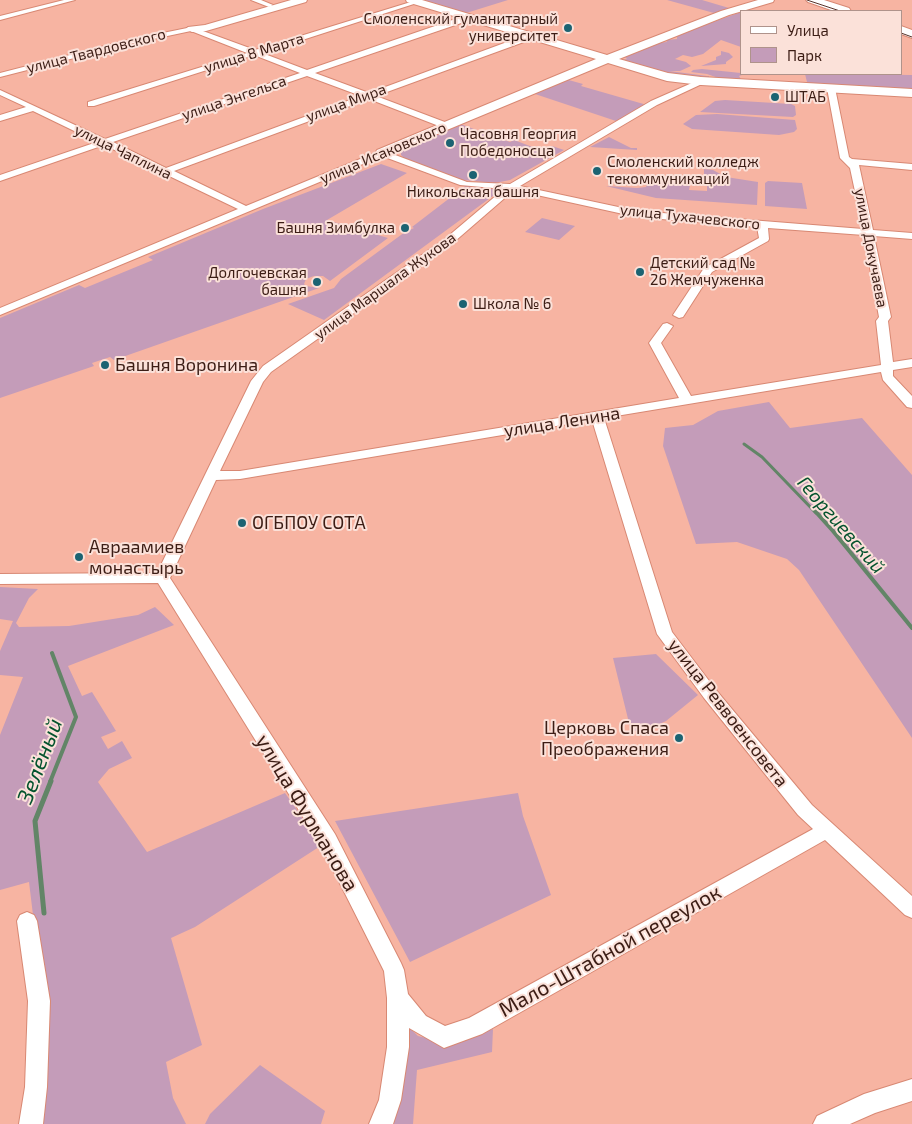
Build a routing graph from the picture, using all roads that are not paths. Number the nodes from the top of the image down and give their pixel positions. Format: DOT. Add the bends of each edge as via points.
graph roads {
  1 [pos="72,0"];
  2 [pos="254,0"];
  3 [pos="287,0"];
  4 [pos="302,0"];
  5 [pos="769,0"];
  6 [pos="812,0"];
  7 [pos="414,1"];
  8 [pos="269,5"];
  9 [pos="843,10"];
  10 [pos="2,16"];
  11 [pos="467,18"];
  12 [pos="192,29"];
  13 [pos="530,37"];
  14 [pos="256,53"];
  15 [pos="605,60"];
  16 [pos="309,73"];
  17 [pos="0,76"];
  18 [pos="702,81"];
  19 [pos="831,88"];
  20 [pos="0,92"];
  21 [pos="912,93"];
  22 [pos="368,95"];
  23 [pos="91,104"];
  24 [pos="33,108"];
  25 [pos="0,118"];
  26 [pos="447,126"];
  27 [pos="104,143"];
  28 [pos="382,153"];
  29 [pos="853,165"];
  30 [pos="912,167"];
  31 [pos="164,172"];
  32 [pos="0,178"];
  33 [pos="513,187"];
  34 [pos="247,210"];
  35 [pos="762,224"];
  36 [pos="869,232"];
  37 [pos="912,236"];
  38 [pos="0,312"];
  39 [pos="679,315"];
  40 [pos="667,326"];
  41 [pos="912,363"];
  42 [pos="887,367"];
  43 [pos="687,400"];
  44 [pos="912,404"];
  45 [pos="597,416"];
  46 [pos="211,476"];
  47 [pos="162,578"];
  48 [pos="0,579"];
  49 [pos="827,830"];
  50 [pos="912,909"];
  51 [pos="26,921"];
  52 [pos="398,998"];
  53 [pos="912,1090"];
  54 [pos="31,1124"];
  55 [pos="381,1124"];
  56 [pos="825,1124"];
  1 -- 10 [label="street"];
  2 -- 8 [label="street"];
  3 -- 8 [label="street, улица Твардовского"];
  4 -- 12 [label="street, улица Твардовского" via="206,28"];
  5 -- 15 [label="street, улица Исаковского" via="724,13"];
  6 -- 9 [label="main road"];
  7 -- 11 [label="street"];
  7 -- 14 [label="street, улица 8 Марта"];
  8 -- 12 [label="street, улица Твардовского"];
  11 -- 13 [label="street"];
  11 -- 16 [label="street, улица Энгельса"];
  12 -- 14 [label="street"];
  12 -- 17 [label="street, улица Твардовского"];
  13 -- 15 [label="street"];
  13 -- 22 [label="street, улица Мира"];
  14 -- 16 [label="street"];
  14 -- 23 [label="street, улица 8 Марта"];
  15 -- 18 [label="street" via="660,76"];
  15 -- 26 [label="street, улица Исаковского"];
  16 -- 22 [label="street"];
  16 -- 27 [label="street, улица Энгельса"];
  18 -- 19 [label="street"];
  18 -- 33 [label="street, улица Маршала Жукова" via="654,103"];
  19 -- 21 [label="street"];
  19 -- 29 [label="street, улица Докучаева" via="845,158"];
  20 -- 24 [label="street, улица Чаплина"];
  22 -- 26 [label="street"];
  22 -- 31 [label="street, улица Мира"];
  24 -- 25 [label="street"];
  24 -- 27 [label="street, улица Чаплина"];
  26 -- 28 [label="street, улица Исаковского"];
  27 -- 31 [label="street, улица Чаплина"];
  27 -- 32 [label="street, улица Энгельса"];
  28 -- 33 [label="street, улица Тухачевского" via="466,183"];
  28 -- 34 [label="street, улица Исаковского"];
  29 -- 30 [label="street"];
  29 -- 36 [label="street, улица Докучаева"];
  31 -- 34 [label="street, улица Чаплина"];
  33 -- 35 [label="street, улица Тухачевского" via="622,212"];
  33 -- 46 [label="street, улица Маршала Жукова" via="450,240 267,369 257,381"];
  34 -- 38 [label="street, улица Исаковского"];
  35 -- 36 [label="street, улица Тухачевского"];
  35 -- 39 [label="street" via="764,239 708,270"];
  36 -- 37 [label="street, улица Тухачевского"];
  36 -- 42 [label="street, улица Докучаева" via="884,317"];
  40 -- 43 [label="street" via="655,343"];
  41 -- 42 [label="street, улица Ленина"];
  42 -- 43 [label="street, улица Ленина"];
  42 -- 44 [label="street, улица Докучаева" via="887,378"];
  43 -- 45 [label="street, улица Ленина"];
  45 -- 46 [label="street, улица Ленина" via="240,475"];
  45 -- 49 [label="street, улица Реввоенсовета" via="665,634 792,795"];
  46 -- 47 [label="street, улица Маршала Жукова"];
  47 -- 48 [label="street"];
  47 -- 52 [label="street, улица Фурманова" via="328,840 394,970"];
  49 -- 50 [label="street, улица Реввоенсовета"];
  49 -- 52 [label="street, Мало-Штабной переулок" via="474,1027 444,1037 418,1023"];
  51 -- 54 [label="street" via="38,1001 36,1087"];
  52 -- 55 [label="street, улица Фурманова" via="398,1047 390,1100"];
  53 -- 56 [label="street" via="872,1102"];
}
